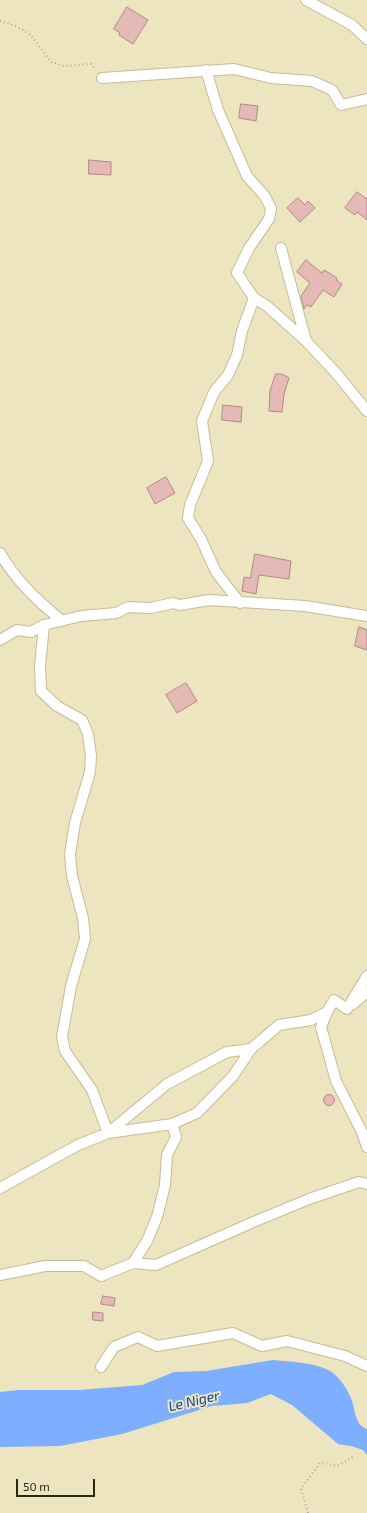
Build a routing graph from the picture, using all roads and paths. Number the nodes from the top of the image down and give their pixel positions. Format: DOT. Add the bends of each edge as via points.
graph roads {
  1 [pos="306,0"];
  2 [pos="0,21"];
  3 [pos="367,39"];
  4 [pos="206,70"];
  5 [pos="102,78"];
  6 [pos="367,99"];
  7 [pos="281,248"];
  8 [pos="254,298"];
  9 [pos="306,341"];
  10 [pos="367,411"];
  11 [pos="0,553"];
  12 [pos="240,603"];
  13 [pos="367,616"];
  14 [pos="61,620"];
  15 [pos="44,625"];
  16 [pos="0,640"];
  17 [pos="367,976"];
  18 [pos="367,992"];
  19 [pos="347,1009"];
  20 [pos="326,1012"];
  21 [pos="251,1049"];
  22 [pos="172,1124"];
  23 [pos="108,1133"];
  24 [pos="367,1147"];
  25 [pos="0,1180"];
  26 [pos="11,1183"];
  27 [pos="367,1184"];
  28 [pos="0,1188"];
  29 [pos="133,1263"];
  30 [pos="0,1276"];
  31 [pos="367,1366"];
  32 [pos="101,1367"];
  33 [pos="353,1456"];
  34 [pos="308,1513"];
  1 -- 3 [label="street" via="352,25"];
  2 -- 5 [label="path" via="31,35 52,62 64,66 92,64"];
  4 -- 5 [label="street"];
  4 -- 6 [label="street" via="234,69 271,78 312,81 332,90 340,105"];
  4 -- 8 [label="street" via="218,110 247,176 264,195 270,208 269,219 249,248 237,273"];
  7 -- 9 [label="street"];
  8 -- 9 [label="street" via="267,306"];
  8 -- 12 [label="street" via="242,331 237,355 228,375 214,392 202,421 208,461 190,505 188,518 216,572"];
  9 -- 10 [label="street"];
  11 -- 14 [label="street" via="32,594"];
  12 -- 13 [label="street" via="305,606"];
  12 -- 14 [label="street" via="209,600 180,605 173,602 151,608 128,607 116,613"];
  14 -- 15 [label="street"];
  15 -- 16 [label="street" via="31,632 18,630"];
  15 -- 23 [label="street" via="40,666 41,691 56,706 82,720 88,734 91,756 90,772 75,823 70,854 72,876 83,918 84,939 70,986 62,1037 65,1051 92,1090"];
  17 -- 19 [label="street"];
  18 -- 19 [label="street"];
  19 -- 20 [label="street" via="334,1000"];
  20 -- 21 [label="street" via="311,1020 279,1025"];
  20 -- 24 [label="street" via="321,1027 336,1081"];
  21 -- 22 [label="street" via="233,1076 197,1113"];
  21 -- 23 [label="street" via="227,1052 167,1084"];
  22 -- 23 [label="street"];
  22 -- 29 [label="street" via="176,1137 168,1154 165,1185 157,1217 147,1241"];
  23 -- 26 [label="street" via="78,1145"];
  25 -- 26 [label="street"];
  26 -- 28 [label="street"];
  27 -- 29 [label="street" via="359,1182 309,1199 156,1265"];
  29 -- 30 [label="street" via="101,1276 84,1266 45,1266"];
  31 -- 32 [label="street" via="345,1356 287,1341 262,1346 234,1333 157,1346 138,1338 114,1347"];
  33 -- 34 [label="path" via="337,1466 321,1462 301,1489"];
}
